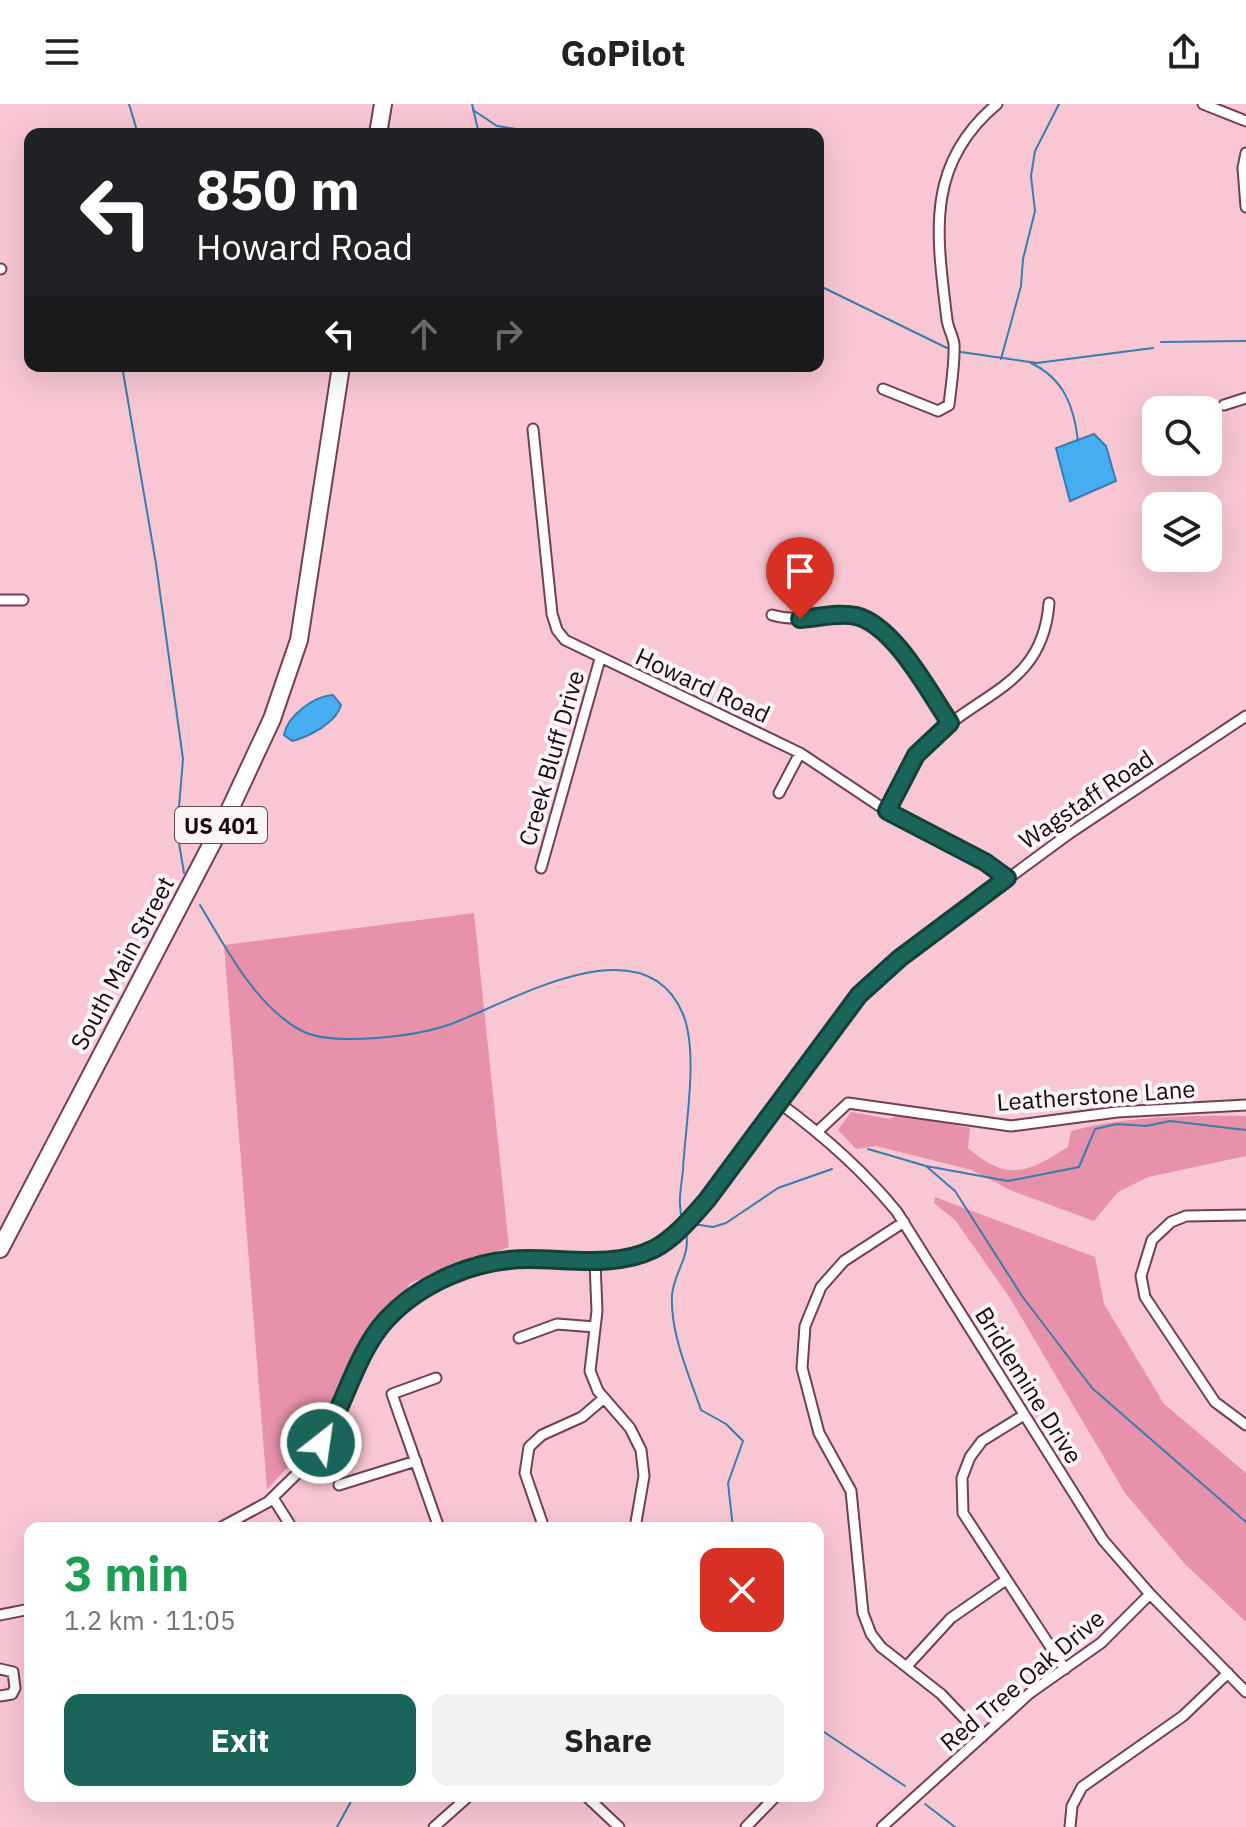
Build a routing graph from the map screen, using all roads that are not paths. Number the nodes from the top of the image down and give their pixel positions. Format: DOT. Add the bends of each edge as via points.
graph roads {
  1 [pos="383,104"];
  2 [pos="997,104"];
  3 [pos="1203,104"];
  4 [pos="1246,121"];
  5 [pos="379,128"];
  6 [pos="1246,153"];
  7 [pos="1246,207"];
  8 [pos="340,372"];
  9 [pos="883,389"];
  10 [pos="1246,398"];
  11 [pos="1224,405"];
  12 [pos="533,429"];
  13 [pos="0,600"];
  14 [pos="23,600"];
  15 [pos="1049,603"];
  16 [pos="772,615"];
  17 [pos="600,659"];
  18 [pos="1245,719"];
  19 [pos="950,723"];
  20 [pos="800,753"];
  21 [pos="779,793"];
  22 [pos="887,811"];
  23 [pos="541,868"];
  24 [pos="1007,878"];
  25 [pos="778,1102"];
  26 [pos="1246,1105"];
  27 [pos="818,1131"];
  28 [pos="1246,1215"];
  29 [pos="904,1222"];
  30 [pos="0,1249"];
  31 [pos="595,1262"];
  32 [pos="595,1327"];
  33 [pos="519,1338"];
  34 [pos="436,1378"];
  35 [pos="603,1399"];
  36 [pos="1024,1415"];
  37 [pos="1246,1425"];
  38 [pos="416,1461"];
  39 [pos="339,1485"];
  40 [pos="273,1498"];
  41 [pos="231,1522"];
  42 [pos="288,1522"];
  43 [pos="437,1522"];
  44 [pos="542,1522"];
  45 [pos="636,1522"];
  46 [pos="1006,1580"];
  47 [pos="1150,1594"];
  48 [pos="24,1610"];
  49 [pos="0,1615"];
  50 [pos="907,1666"];
  51 [pos="0,1669"];
  52 [pos="1065,1669"];
  53 [pos="1228,1673"];
  54 [pos="1246,1692"];
  55 [pos="0,1696"];
  56 [pos="982,1737"];
  57 [pos="462,1802"];
  58 [pos="592,1802"];
  59 [pos="770,1802"];
  60 [pos="434,1827"];
  61 [pos="619,1827"];
  62 [pos="746,1827"];
  63 [pos="882,1827"];
  64 [pos="1070,1827"];
  1 -- 5 [label="highway"];
  2 -- 9 [label="street" via="957,151 939,206 948,326 954,342 949,405 938,411"];
  3 -- 4 [label="street"];
  6 -- 7 [label="street"];
  8 -- 30 [label="highway, South Main Street / US 401" via="291,673 230,809"];
  10 -- 11 [label="street"];
  12 -- 17 [label="street, Howard Road" via="552,614 565,640"];
  13 -- 14 [label="street"];
  15 -- 19 [label="street" via="1044,639 1033,659"];
  16 -- 19 [label="street" via="857,616 882,629"];
  17 -- 20 [label="street, Howard Road"];
  17 -- 23 [label="street, Creek Bluff Drive"];
  18 -- 24 [label="street, Wagstaff Road"];
  19 -- 22 [label="street" via="916,755"];
  20 -- 21 [label="street"];
  20 -- 22 [label="street, Howard Road"];
  22 -- 24 [label="street, Howard Road"];
  24 -- 25 [label="street, Wagstaff Road" via="872,982"];
  25 -- 27 [label="street, Bridlemine Drive"];
  25 -- 31 [label="street, Wagstaff Road" via="683,1227 654,1249"];
  26 -- 27 [label="street, Leatherstone Lane" via="1117,1112 1011,1126 848,1103"];
  27 -- 29 [label="street, Bridlemine Drive" via="867,1174"];
  28 -- 37 [label="street" via="1186,1216 1171,1222 1152,1240 1141,1276 1145,1297 1215,1402"];
  29 -- 36 [label="street, Bridlemine Drive"];
  29 -- 50 [label="street" via="844,1261 821,1287 808,1311 801,1348 819,1433 855,1507 866,1623 881,1647"];
  31 -- 32 [label="street"];
  31 -- 40 [label="street, Wagstaff Road" via="490,1261 436,1284 399,1308 371,1342 321,1443"];
  32 -- 33 [label="street" via="557,1324"];
  32 -- 35 [label="street" via="590,1371"];
  34 -- 38 [label="street" via="392,1394"];
  35 -- 44 [label="street" via="529,1447 525,1473"];
  35 -- 45 [label="street" via="630,1428 641,1450 644,1476"];
  36 -- 46 [label="street" via="982,1441 962,1478 963,1513"];
  36 -- 47 [label="street, Bridlemine Drive" via="1103,1540"];
  38 -- 39 [label="street"];
  38 -- 43 [label="street"];
  40 -- 41 [label="street, Wagstaff Road"];
  40 -- 42 [label="street"];
  46 -- 50 [label="street" via="951,1618"];
  46 -- 52 [label="street"];
  47 -- 52 [label="street, Red Tree Oak Drive" via="1101,1643"];
  47 -- 53 [label="street, Bridlemine Drive"];
  48 -- 49 [label="street"];
  50 -- 56 [label="street"];
  51 -- 55 [label="street" via="13,1672 15,1688"];
  52 -- 56 [label="street, Red Tree Oak Drive"];
  53 -- 54 [label="street, Bridlemine Drive"];
  53 -- 64 [label="street" via="1183,1716 1082,1787 1072,1806"];
  56 -- 63 [label="street, Red Tree Oak Drive"];
  57 -- 60 [label="street"];
  58 -- 61 [label="street"];
  59 -- 62 [label="street"];
}
